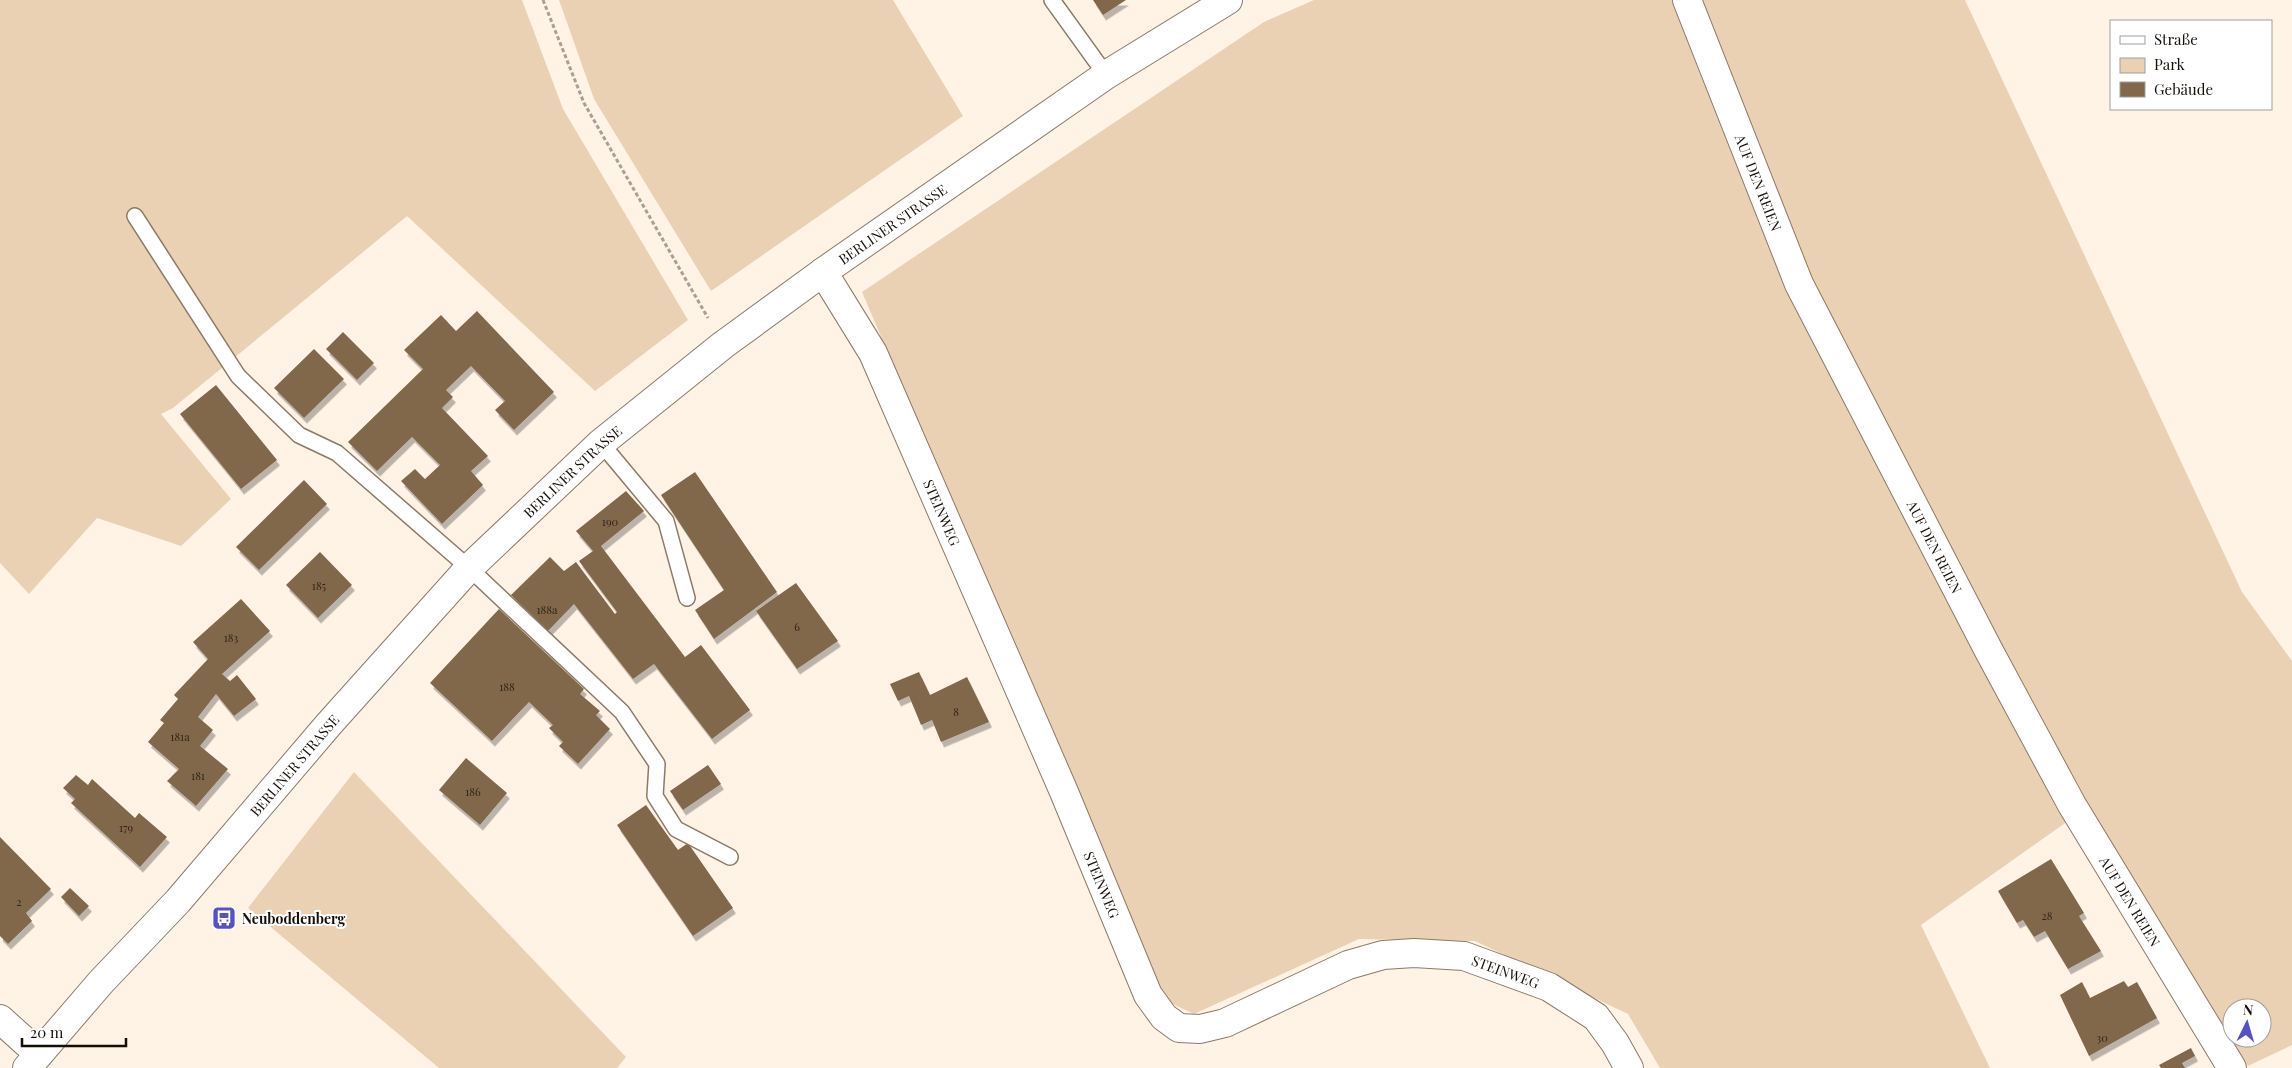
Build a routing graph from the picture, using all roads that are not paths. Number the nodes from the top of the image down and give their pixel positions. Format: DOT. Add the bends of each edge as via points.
graph roads {
  1 [pos="1052,0"];
  2 [pos="1228,0"];
  3 [pos="1687,0"];
  4 [pos="1106,75"];
  5 [pos="135,216"];
  6 [pos="823,272"];
  7 [pos="601,443"];
  8 [pos="470,568"];
  9 [pos="687,598"];
  10 [pos="730,856"];
  11 [pos="0,1019"];
  12 [pos="33,1061"];
  13 [pos="1629,1068"];
  14 [pos="2232,1068"];
  1 -- 4 [label="lane"];
  2 -- 4 [label="street, BERLINER STRASSE"];
  3 -- 14 [label="street, AUF DEN REIEN" via="1799,284 2072,805"];
  4 -- 6 [label="street, BERLINER STRASSE"];
  5 -- 8 [label="lane" via="238,376 299,435 338,453"];
  6 -- 7 [label="street, BERLINER STRASSE" via="723,345"];
  6 -- 13 [label="street, STEINWEG" via="873,353 1064,792 1148,995 1164,1017 1179,1028 1200,1029 1225,1023 1348,965 1383,955 1464,956 1549,987 1596,1017"];
  7 -- 8 [label="street, BERLINER STRASSE"];
  7 -- 9 [label="lane" via="666,521"];
  8 -- 10 [label="lane" via="622,712 657,764 655,796 676,829"];
  8 -- 12 [label="street, BERLINER STRASSE"];
  11 -- 12 [label="street"];
}
